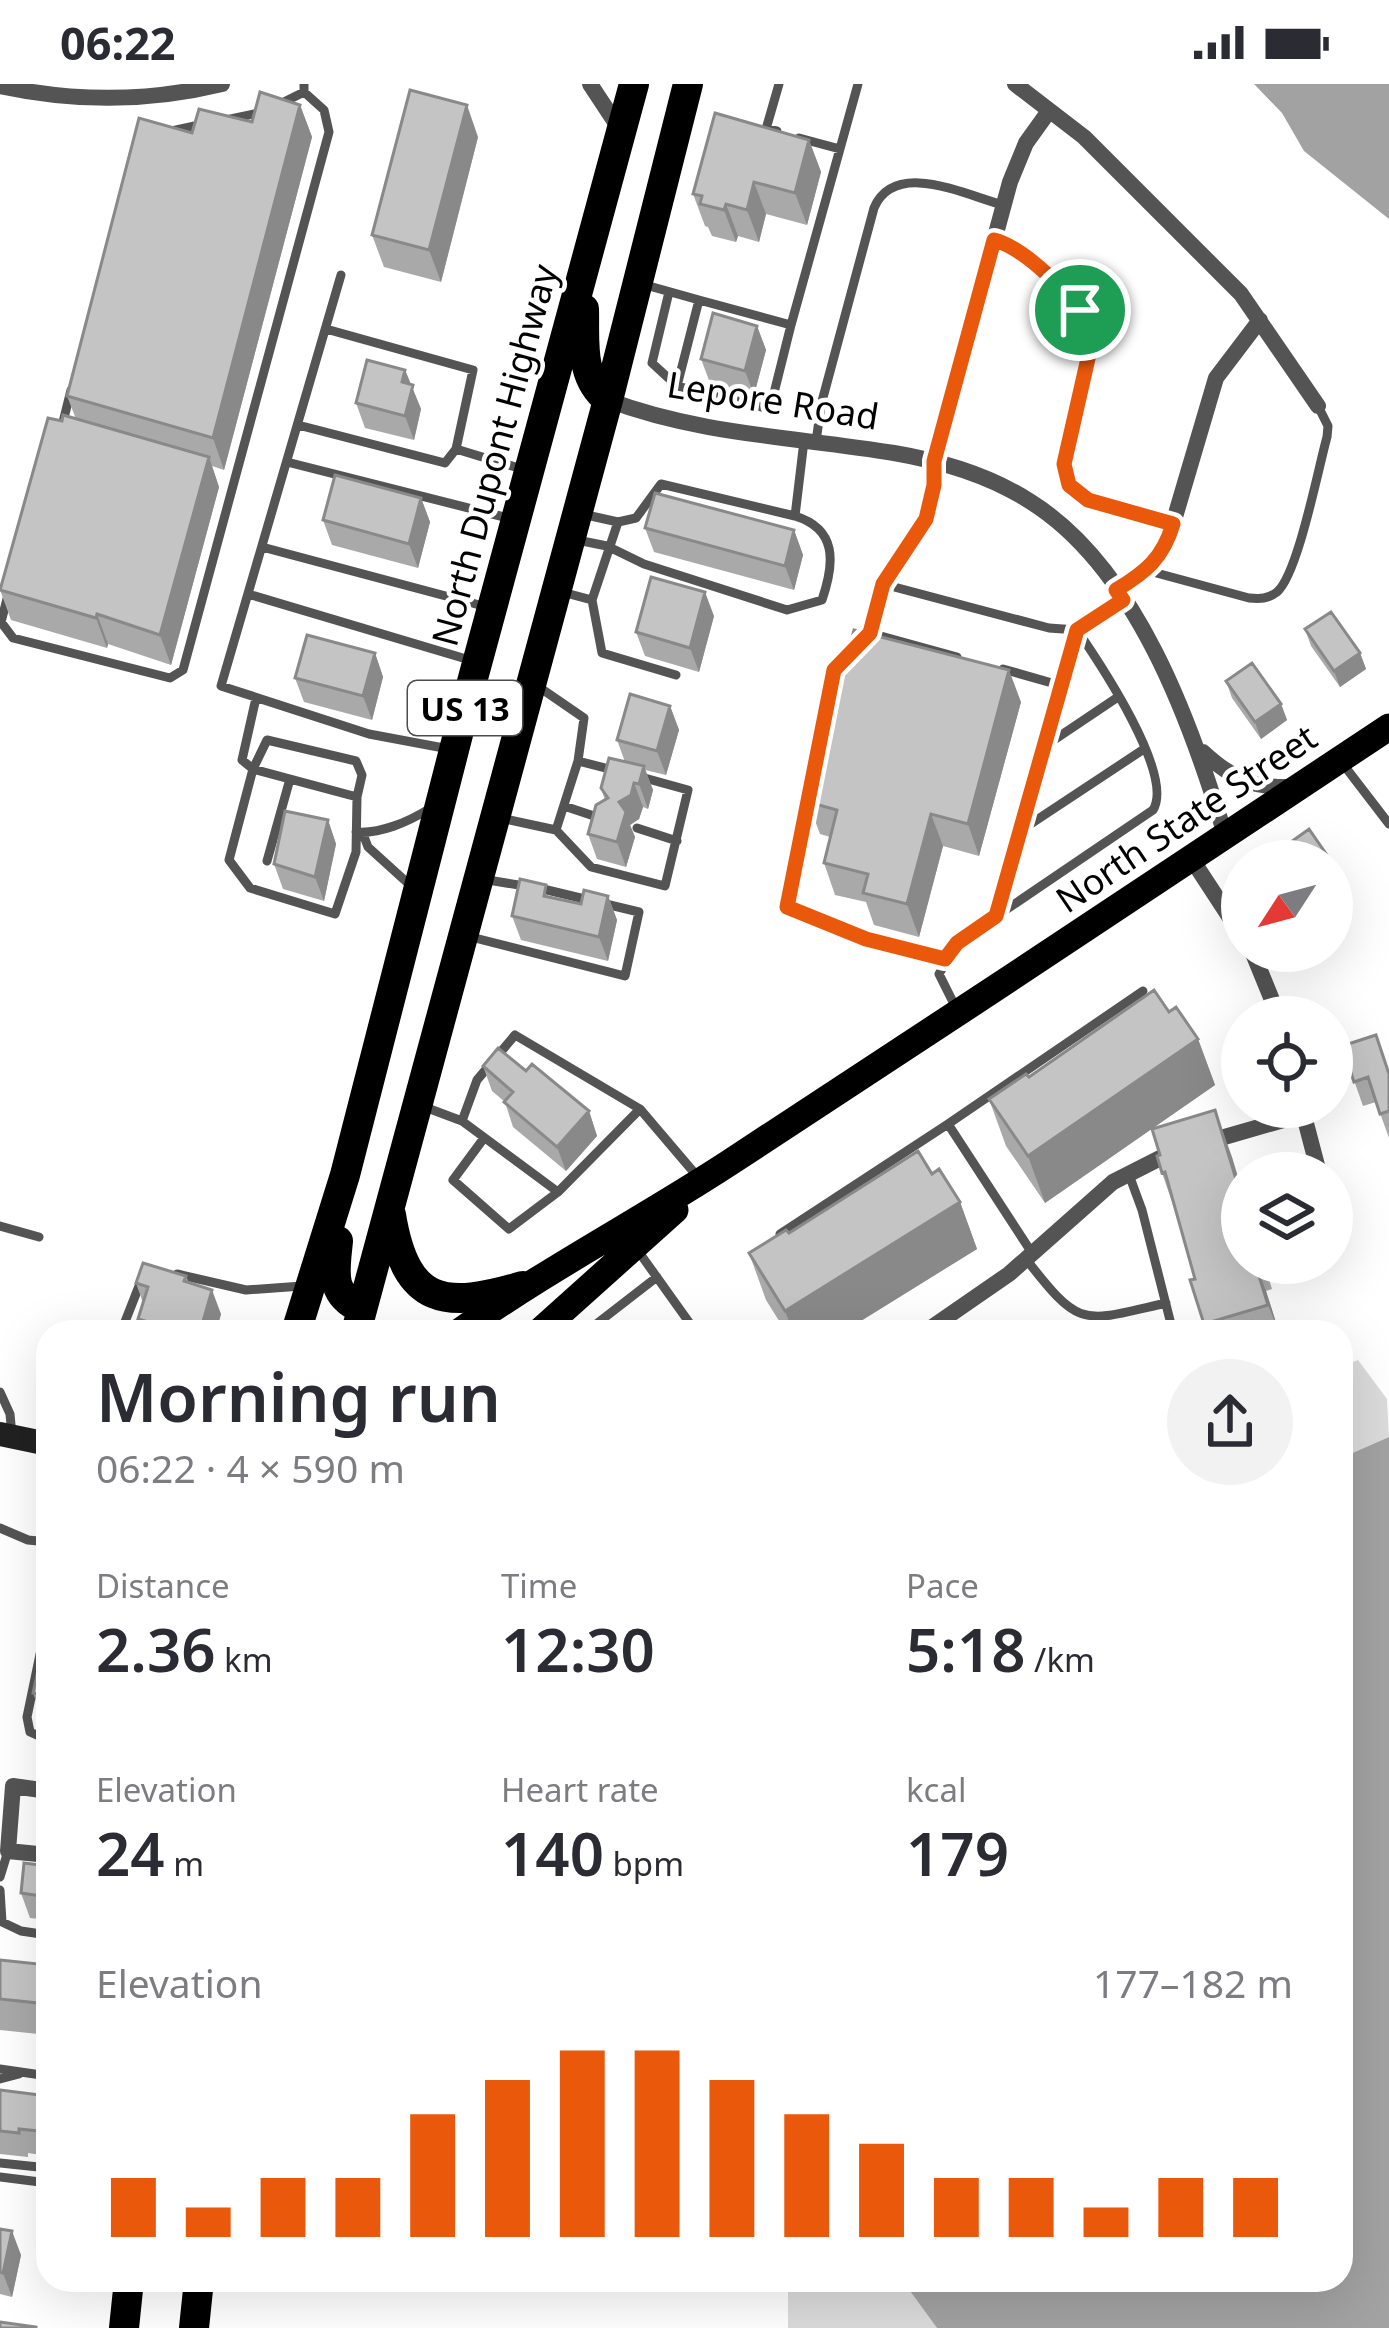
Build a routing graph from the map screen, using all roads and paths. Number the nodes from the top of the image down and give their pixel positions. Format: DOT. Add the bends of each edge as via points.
graph roads {
  1 [pos="222,84"];
  2 [pos="590,84"];
  3 [pos="634,84"];
  4 [pos="688,84"];
  5 [pos="779,84"];
  6 [pos="858,84"];
  7 [pos="1015,84"];
  8 [pos="0,86"];
  9 [pos="304,88"];
  10 [pos="1049,111"];
  11 [pos="621,131"];
  12 [pos="151,135"];
  13 [pos="840,149"];
  14 [pos="1003,206"];
  15 [pos="994,240"];
  16 [pos="341,275"];
  17 [pos="584,279"];
  18 [pos="637,283"];
  19 [pos="669,292"];
  20 [pos="699,300"];
  21 [pos="1261,320"];
  22 [pos="791,325"];
  23 [pos="326,329"];
  24 [pos="77,367"];
  25 [pos="677,386"];
  26 [pos="608,400"];
  27 [pos="1318,406"];
  28 [pos="770,409"];
  29 [pos="298,425"];
  30 [pos="82,438"];
  31 [pos="766,438"];
  32 [pos="810,442"];
  33 [pos="456,449"];
  34 [pos="934,461"];
  35 [pos="287,462"];
  36 [pos="530,472"];
  37 [pos="212,476"];
  38 [pos="234,482"];
  39 [pos="795,516"];
  40 [pos="517,520"];
  41 [pos="618,521"];
  42 [pos="1173,524"];
  43 [pos="573,525"];
  44 [pos="607,546"];
  45 [pos="262,547"];
  46 [pos="1147,570"];
  47 [pos="12,579"];
  48 [pos="883,584"];
  49 [pos="555,590"];
  50 [pos="248,594"];
  51 [pos="1119,595"];
  52 [pos="592,600"];
  53 [pos="493,609"];
  54 [pos="1077,630"];
  55 [pos="870,633"];
  56 [pos="975,662"];
  57 [pos="478,663"];
  58 [pos="996,668"];
  59 [pos="676,675"];
  60 [pos="530,681"];
  61 [pos="1059,685"];
  62 [pos="1118,697"];
  63 [pos="256,698"];
  64 [pos="1387,732"];
  65 [pos="1042,748"];
  66 [pos="1198,748"];
  67 [pos="1144,749"];
  68 [pos="454,750"];
  69 [pos="1340,759"];
  70 [pos="578,760"];
  71 [pos="253,769"];
  72 [pos="290,779"];
  73 [pos="1298,787"];
  74 [pos="356,797"];
  75 [pos="442,798"];
  76 [pos="564,806"];
  77 [pos="494,816"];
  78 [pos="608,820"];
  79 [pos="1389,824"];
  80 [pos="637,828"];
  81 [pos="556,830"];
  82 [pos="1020,831"];
  83 [pos="359,833"];
  84 [pos="1225,835"];
  85 [pos="677,841"];
  86 [pos="1191,858"];
  87 [pos="268,861"];
  88 [pos="477,878"];
  89 [pos="417,895"];
  90 [pos="1221,904"];
  91 [pos="996,916"];
  92 [pos="462,934"];
  93 [pos="945,959"];
  94 [pos="1143,991"];
  95 [pos="959,1012"];
  96 [pos="416,1104"];
  97 [pos="640,1109"];
  98 [pos="462,1121"];
  99 [pos="948,1124"];
  100 [pos="1246,1128"];
  101 [pos="484,1138"];
  102 [pos="1128,1172"];
  103 [pos="711,1173"];
  104 [pos="345,1175"];
  105 [pos="558,1192"];
  106 [pos="389,1206"];
  107 [pos="0,1226"];
  108 [pos="39,1237"];
  109 [pos="770,1240"];
  110 [pos="634,1246"];
  111 [pos="1029,1256"];
  112 [pos="146,1267"];
  113 [pos="166,1271"];
  114 [pos="657,1277"];
  115 [pos="311,1286"];
  116 [pos="524,1286"];
  117 [pos="1166,1303"];
  118 [pos="126,1320"];
  119 [pos="300,1320"];
  120 [pos="359,1320"];
  121 [pos="476,1320"];
  122 [pos="581,1320"];
  123 [pos="584,1320"];
  124 [pos="687,1320"];
  125 [pos="941,1320"];
  126 [pos="1170,1320"];
  127 [pos="0,1392"];
  128 [pos="6,1435"];
  129 [pos="36,1439"];
  130 [pos="0,1528"];
  131 [pos="36,1541"];
  132 [pos="36,1674"];
  133 [pos="36,1735"];
  134 [pos="36,1789"];
  135 [pos="8,1851"];
  136 [pos="36,1854"];
  137 [pos="0,1877"];
  138 [pos="0,1891"];
  139 [pos="36,1933"];
  140 [pos="0,2069"];
  141 [pos="25,2073"];
  142 [pos="36,2074"];
  143 [pos="0,2079"];
  144 [pos="0,2163"];
  145 [pos="36,2167"];
  146 [pos="0,2177"];
  147 [pos="36,2182"];
  148 [pos="128,2292"];
  149 [pos="198,2292"];
  150 [pos="124,2328"];
  151 [pos="194,2328"];
  1 -- 8 [label="street" via="171,96 72,98"];
  2 -- 11 [label="street"];
  3 -- 11 [label="highway, North Dupont Highway / US 13"];
  4 -- 18 [label="highway, US 13"];
  5 -- 13 [label="lane" via="766,128"];
  6 -- 13 [label="lane"];
  7 -- 10 [label="street"];
  9 -- 12 [label="lane" via="266,111"];
  9 -- 38 [label="lane" via="324,110 329,132"];
  10 -- 14 [label="street" via="1017,162"];
  10 -- 21 [label="street" via="1100,152"];
  11 -- 17 [label="highway, North Dupont Highway / US 13"];
  13 -- 22 [label="lane"];
  14 -- 15 [label="street"];
  14 -- 32 [label="lane" via="911,181 889,187 874,208"];
  15 -- 34 [label="street"];
  15 -- 42 [label="lane" via="1021,252 1094,332 1064,464 1069,485 1088,500"];
  16 -- 23 [label="lane"];
  17 -- 26 [label="highway" via="586,370"];
  17 -- 36 [label="highway, North Dupont Highway / US 13"];
  18 -- 19 [label="lane"];
  18 -- 26 [label="highway, US 13"];
  19 -- 20 [label="lane"];
  19 -- 25 [label="lane" via="652,363"];
  20 -- 22 [label="lane"];
  20 -- 25 [label="lane"];
  21 -- 27 [label="street"];
  21 -- 42 [label="street" via="1216,378"];
  22 -- 28 [label="lane"];
  23 -- 29 [label="lane"];
  23 -- 33 [label="lane" via="473,370"];
  24 -- 30 [label="lane" via="60,432"];
  25 -- 28 [label="lane"];
  26 -- 31 [label="street, Lepore Road"];
  26 -- 43 [label="highway, US 13"];
  27 -- 46 [label="lane" via="1327,437 1291,573 1276,592 1249,598"];
  28 -- 31 [label="lane"];
  29 -- 33 [label="lane" via="445,463"];
  29 -- 35 [label="lane"];
  31 -- 32 [label="street, Lepore Road"];
  32 -- 34 [label="street, Lepore Road"];
  32 -- 39 [label="lane"];
  33 -- 36 [label="lane"];
  34 -- 48 [label="lane" via="926,519"];
  34 -- 51 [label="street, Lepore Road" via="1034,503 1076,538"];
  35 -- 40 [label="lane"];
  35 -- 45 [label="lane"];
  36 -- 40 [label="highway, North Dupont Highway / US 13"];
  37 -- 38 [label="lane"];
  38 -- 47 [label="lane" via="183,670 170,679 14,638 1,622"];
  39 -- 41 [label="lane" via="662,484 636,518"];
  39 -- 44 [label="lane" via="826,536 828,582 822,600 787,610"];
  40 -- 53 [label="highway, North Dupont Highway / US 13"];
  41 -- 43 [label="lane"];
  41 -- 44 [label="lane"];
  42 -- 46 [label="street"];
  43 -- 44 [label="lane"];
  43 -- 49 [label="highway, US 13"];
  44 -- 52 [label="lane"];
  45 -- 50 [label="lane"];
  45 -- 53 [label="lane"];
  46 -- 51 [label="street"];
  48 -- 54 [label="lane"];
  48 -- 55 [label="lane"];
  49 -- 52 [label="lane"];
  49 -- 60 [label="highway, US 13"];
  50 -- 57 [label="lane"];
  50 -- 63 [label="lane" via="221,686"];
  51 -- 54 [label="lane"];
  51 -- 66 [label="street, Lepore Road"];
  52 -- 59 [label="lane" via="602,653"];
  53 -- 57 [label="highway, North Dupont Highway / US 13"];
  54 -- 61 [label="lane"];
  54 -- 62 [label="lane"];
  55 -- 56 [label="lane"];
  55 -- 93 [label="lane" via="834,670 787,907"];
  57 -- 68 [label="highway, North Dupont Highway / US 13"];
  58 -- 61 [label="lane"];
  60 -- 70 [label="lane" via="584,718"];
  60 -- 77 [label="highway, US 13"];
  61 -- 65 [label="lane"];
  62 -- 65 [label="lane"];
  62 -- 67 [label="lane"];
  63 -- 68 [label="lane" via="369,734"];
  63 -- 71 [label="lane" via="242,760"];
  64 -- 69 [label="main road, North State Street"];
  65 -- 82 [label="lane"];
  66 -- 73 [label="street" via="1240,781"];
  66 -- 84 [label="street, Lepore Road"];
  67 -- 82 [label="lane"];
  67 -- 91 [label="lane" via="1157,780 1153,810"];
  68 -- 75 [label="highway, North Dupont Highway / US 13"];
  69 -- 73 [label="main road, North State Street"];
  69 -- 79 [label="lane"];
  70 -- 76 [label="lane"];
  70 -- 85 [label="lane" via="688,790"];
  71 -- 72 [label="lane"];
  71 -- 74 [label="lane" via="267,740 356,761"];
  71 -- 83 [label="lane" via="229,860 250,888 335,914"];
  72 -- 74 [label="lane"];
  72 -- 87 [label="lane"];
  73 -- 84 [label="main road, North State Street"];
  74 -- 83 [label="lane"];
  75 -- 83 [label="lane" via="405,822"];
  75 -- 89 [label="highway, North Dupont Highway / US 13"];
  76 -- 78 [label="lane"];
  76 -- 81 [label="lane"];
  77 -- 81 [label="lane"];
  77 -- 88 [label="highway, US 13"];
  80 -- 85 [label="lane"];
  81 -- 85 [label="lane" via="591,867 665,886"];
  82 -- 91 [label="lane"];
  83 -- 89 [label="lane"];
  84 -- 86 [label="main road, North State Street"];
  86 -- 90 [label="street"];
  86 -- 95 [label="main road, North State Street"];
  88 -- 92 [label="highway, US 13"];
  88 -- 92 [label="lane" via="639,912 625,976"];
  89 -- 104 [label="highway, North Dupont Highway / US 13"];
  91 -- 93 [label="lane"];
  92 -- 96 [label="highway, US 13"];
  93 -- 95 [label="lane" via="939,974"];
  94 -- 99 [label="lane"];
  95 -- 103 [label="main road, North State Street"];
  96 -- 98 [label="lane"];
  96 -- 106 [label="highway, US 13"];
  97 -- 98 [label="lane" via="515,1035 477,1080"];
  97 -- 103 [label="lane"];
  97 -- 105 [label="lane"];
  98 -- 101 [label="lane"];
  99 -- 109 [label="lane"];
  99 -- 111 [label="lane"];
  100 -- 102 [label="street"];
  101 -- 105 [label="lane"];
  101 -- 105 [label="lane" via="453,1180 509,1229"];
  102 -- 111 [label="street"];
  102 -- 117 [label="lane"];
  103 -- 110 [label="main road, North State Street"];
  103 -- 116 [label="main road, North State Street"];
  104 -- 115 [label="highway, North Dupont Highway / US 13"];
  104 -- 120 [label="highway" via="334,1282"];
  106 -- 116 [label="highway" via="403,1263 432,1293 477,1300"];
  106 -- 120 [label="highway, US 13"];
  107 -- 108 [label="lane"];
  110 -- 114 [label="lane"];
  110 -- 122 [label="main road, North State Street"];
  111 -- 117 [label="lane" via="1078,1316"];
  111 -- 125 [label="street"];
  112 -- 118 [label="lane"];
  113 -- 115 [label="lane" via="246,1290"];
  114 -- 123 [label="lane"];
  114 -- 124 [label="lane"];
  115 -- 119 [label="highway, North Dupont Highway / US 13"];
  116 -- 121 [label="main road, North State Street"];
  117 -- 126 [label="lane"];
  127 -- 128 [label="lane" via="10,1414"];
  128 -- 129 [label="street"];
  130 -- 131 [label="lane"];
  132 -- 133 [label="lane" via="27,1717"];
  134 -- 135 [label="street" via="13,1786"];
  135 -- 136 [label="street"];
  135 -- 137 [label="lane"];
  138 -- 139 [label="lane" via="2,1922"];
  140 -- 141 [label="lane"];
  141 -- 142 [label="lane"];
  141 -- 143 [label="lane"];
  144 -- 145 [label="lane"];
  146 -- 147 [label="lane"];
  148 -- 150 [label="highway"];
  149 -- 151 [label="highway"];
}
